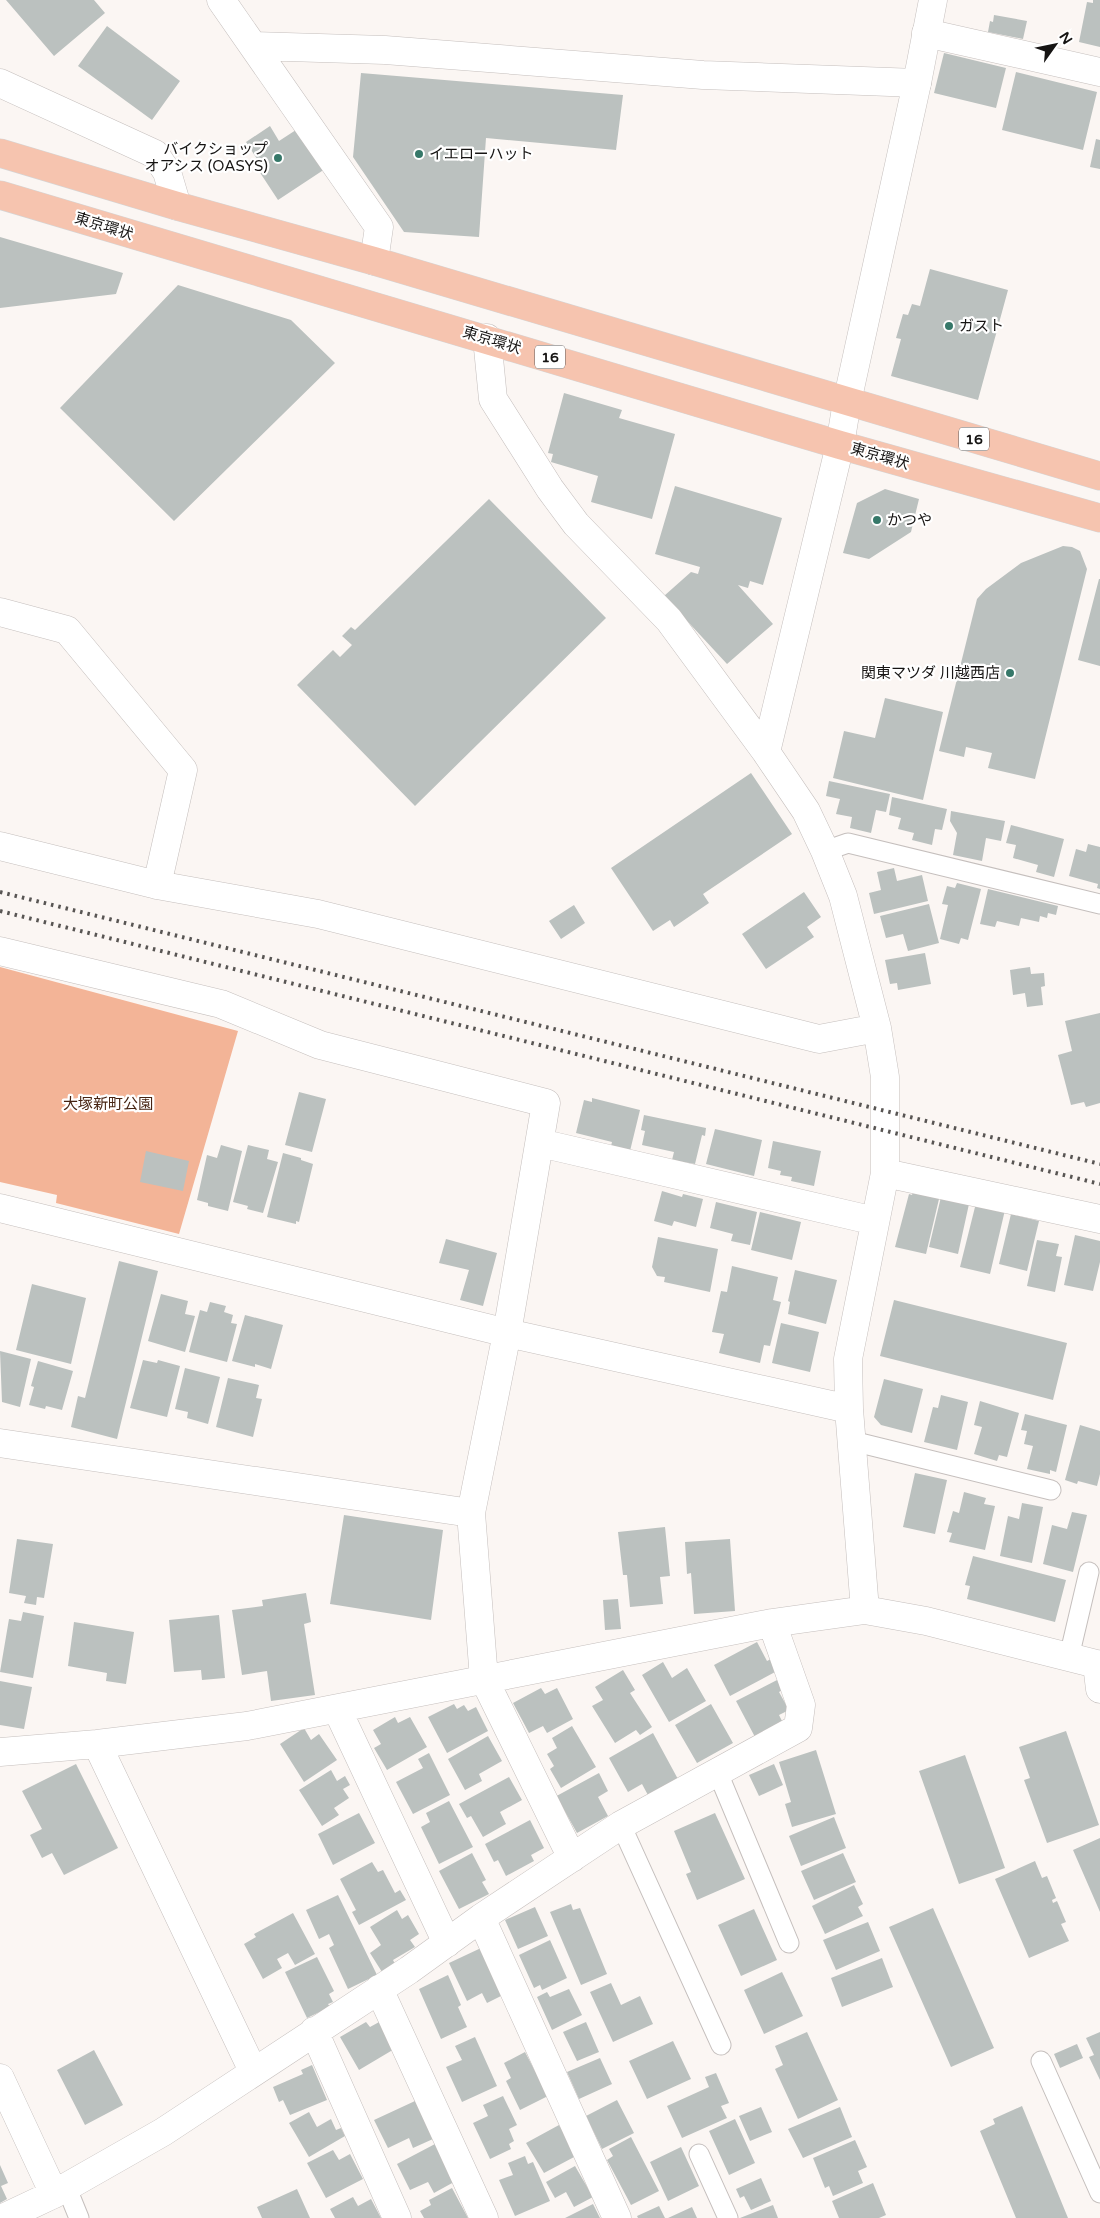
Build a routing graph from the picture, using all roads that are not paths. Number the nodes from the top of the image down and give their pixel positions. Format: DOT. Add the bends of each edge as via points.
graph roads {
  1 [pos="221,0"];
  2 [pos="933,0"];
  3 [pos="926,33"];
  4 [pos="253,46"];
  5 [pos="1100,72"];
  6 [pos="0,83"];
  7 [pos="917,83"];
  8 [pos="0,154"];
  9 [pos="0,195"];
  10 [pos="177,206"];
  11 [pos="374,261"];
  12 [pos="486,338"];
  13 [pos="847,402"];
  14 [pos="840,445"];
  15 [pos="1100,476"];
  16 [pos="1100,518"];
  17 [pos="0,612"];
  18 [pos="766,752"];
  19 [pos="0,846"];
  20 [pos="826,850"];
  21 [pos="157,885"];
  22 [pos="1100,904"];
  23 [pos="0,951"];
  24 [pos="878,1028"];
  25 [pos="540,1143"];
  26 [pos="885,1173"];
  27 [pos="0,1208"];
  28 [pos="1100,1219"];
  29 [pos="875,1221"];
  30 [pos="506,1333"];
  31 [pos="850,1410"];
  32 [pos="852,1441"];
  33 [pos="0,1443"];
  34 [pos="1051,1490"];
  35 [pos="471,1513"];
  36 [pos="1089,1572"];
  37 [pos="864,1610"];
  38 [pos="772,1623"];
  39 [pos="1069,1657"];
  40 [pos="1099,1673"];
  41 [pos="484,1679"];
  42 [pos="337,1709"];
  43 [pos="97,1744"];
  44 [pos="0,1752"];
  45 [pos="718,1773"];
  46 [pos="621,1825"];
  47 [pos="572,1858"];
  48 [pos="481,1918"];
  49 [pos="447,1943"];
  50 [pos="789,1943"];
  51 [pos="379,1989"];
  52 [pos="314,2030"];
  53 [pos="720,2045"];
  54 [pos="1041,2061"];
  55 [pos="254,2070"];
  56 [pos="0,2078"];
  57 [pos="699,2154"];
  58 [pos="60,2190"];
  59 [pos="1100,2193"];
  60 [pos="3,2218"];
  61 [pos="79,2218"];
  62 [pos="397,2218"];
  63 [pos="484,2218"];
  64 [pos="617,2218"];
  65 [pos="728,2218"];
  1 -- 4 [label="street"];
  2 -- 3 [label="street"];
  3 -- 5 [label="street"];
  3 -- 7 [label="street"];
  4 -- 7 [label="street" via="385,50 703,76"];
  4 -- 11 [label="street" via="379,227"];
  6 -- 10 [label="street" via="155,154 167,172"];
  7 -- 13 [label="street"];
  8 -- 10 [label="highway, 16"];
  9 -- 12 [label="highway, 東京環状 / 16"];
  10 -- 11 [label="highway, 16"];
  11 -- 13 [label="highway, 16"];
  12 -- 14 [label="highway, 東京環状 / 16"];
  12 -- 18 [label="street" via="493,399 550,489 576,524 669,620"];
  13 -- 14 [label="street"];
  13 -- 15 [label="highway, 16"];
  14 -- 16 [label="highway, 東京環状 / 16"];
  14 -- 18 [label="street"];
  17 -- 21 [label="street" via="67,630 183,770"];
  18 -- 20 [label="street" via="806,811"];
  19 -- 21 [label="street"];
  20 -- 22 [label="lane" via="848,843"];
  20 -- 24 [label="street" via="843,896"];
  21 -- 24 [label="street" via="318,914 819,1038"];
  23 -- 25 [label="street" via="221,1004 320,1045 546,1103"];
  24 -- 26 [label="street" via="885,1077"];
  25 -- 29 [label="street"];
  25 -- 30 [label="street"];
  26 -- 28 [label="street"];
  26 -- 29 [label="street"];
  27 -- 30 [label="street"];
  29 -- 31 [label="street" via="848,1359"];
  30 -- 31 [label="street"];
  30 -- 35 [label="street"];
  31 -- 32 [label="street"];
  32 -- 34 [label="lane"];
  32 -- 37 [label="street"];
  33 -- 35 [label="street"];
  35 -- 41 [label="street"];
  36 -- 39 [label="lane"];
  37 -- 38 [label="street"];
  37 -- 39 [label="street" via="926,1621"];
  38 -- 41 [label="street"];
  38 -- 45 [label="street" via="801,1706 798,1728"];
  39 -- 40 [label="street"];
  41 -- 42 [label="street"];
  41 -- 47 [label="street"];
  42 -- 43 [label="street" via="247,1726"];
  42 -- 49 [label="street"];
  43 -- 44 [label="street"];
  43 -- 55 [label="street"];
  45 -- 46 [label="street"];
  45 -- 50 [label="lane"];
  46 -- 47 [label="street"];
  46 -- 53 [label="lane"];
  47 -- 48 [label="street"];
  48 -- 49 [label="street"];
  48 -- 64 [label="street"];
  49 -- 51 [label="street"];
  51 -- 52 [label="street"];
  51 -- 63 [label="street"];
  52 -- 55 [label="street"];
  52 -- 62 [label="street"];
  54 -- 59 [label="lane"];
  55 -- 58 [label="street" via="163,2132"];
  56 -- 58 [label="street"];
  57 -- 65 [label="lane"];
  58 -- 60 [label="street"];
  58 -- 61 [label="lane"];
}
